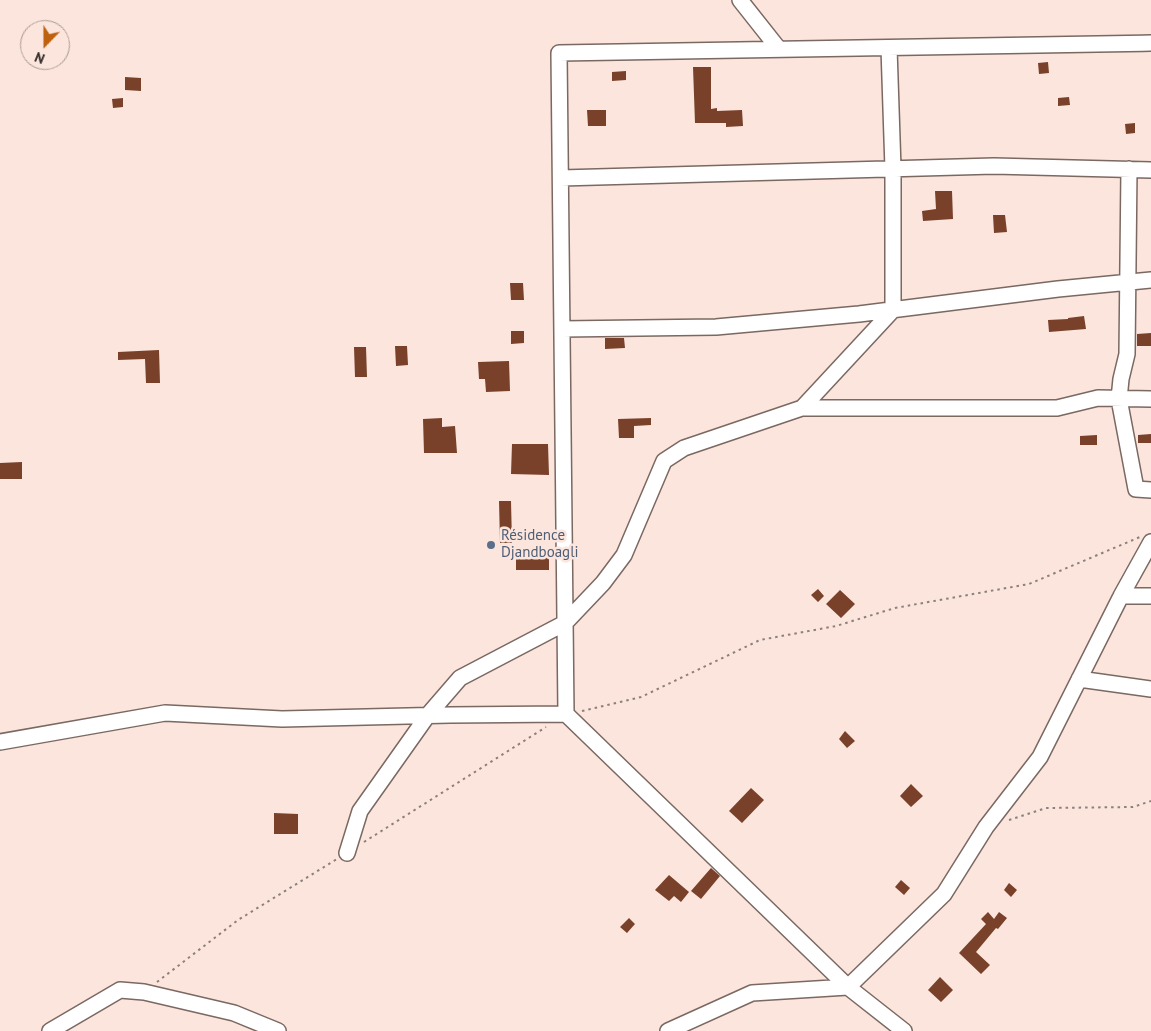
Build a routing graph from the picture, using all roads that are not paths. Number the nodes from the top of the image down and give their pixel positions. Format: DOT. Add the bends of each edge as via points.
graph roads {
  1 [pos="740,0"];
  2 [pos="1151,42"];
  3 [pos="778,48"];
  4 [pos="889,48"];
  5 [pos="893,169"];
  6 [pos="1129,169"];
  7 [pos="1151,170"];
  8 [pos="561,178"];
  9 [pos="1151,280"];
  10 [pos="1128,281"];
  11 [pos="893,310"];
  12 [pos="562,329"];
  13 [pos="1120,399"];
  14 [pos="1151,399"];
  15 [pos="802,408"];
  16 [pos="1151,490"];
  17 [pos="1147,539"];
  18 [pos="1121,596"];
  19 [pos="1151,596"];
  20 [pos="565,623"];
  21 [pos="1080,679"];
  22 [pos="1151,689"];
  23 [pos="566,714"];
  24 [pos="428,715"];
  25 [pos="0,742"];
  26 [pos="347,853"];
  27 [pos="848,987"];
  28 [pos="50,1031"];
  29 [pos="278,1031"];
  30 [pos="668,1031"];
  31 [pos="904,1031"];
  1 -- 3 [label="street"];
  2 -- 4 [label="street"];
  3 -- 4 [label="street"];
  3 -- 8 [label="street" via="559,53"];
  4 -- 5 [label="street"];
  5 -- 6 [label="street" via="994,166"];
  5 -- 8 [label="street"];
  5 -- 11 [label="street"];
  6 -- 7 [label="street"];
  6 -- 10 [label="street"];
  8 -- 12 [label="street"];
  9 -- 10 [label="street"];
  10 -- 11 [label="street"];
  10 -- 13 [label="street" via="1127,354"];
  11 -- 12 [label="street" via="716,327"];
  11 -- 15 [label="street"];
  12 -- 20 [label="street"];
  13 -- 14 [label="street"];
  13 -- 15 [label="street" via="1098,398 1057,408"];
  13 -- 16 [label="street" via="1136,489"];
  15 -- 20 [label="street" via="684,448 664,461 624,555"];
  17 -- 18 [label="street"];
  18 -- 19 [label="street"];
  18 -- 21 [label="street"];
  20 -- 23 [label="street"];
  20 -- 24 [label="street" via="460,678"];
  21 -- 22 [label="street"];
  21 -- 27 [label="street" via="1040,757 986,827 944,894"];
  23 -- 24 [label="street"];
  23 -- 27 [label="street"];
  24 -- 25 [label="street" via="282,719 165,713"];
  24 -- 26 [label="street" via="360,811"];
  27 -- 30 [label="street" via="752,993"];
  27 -- 31 [label="street"];
  28 -- 29 [label="street" via="120,990 144,992 234,1013"];
}
